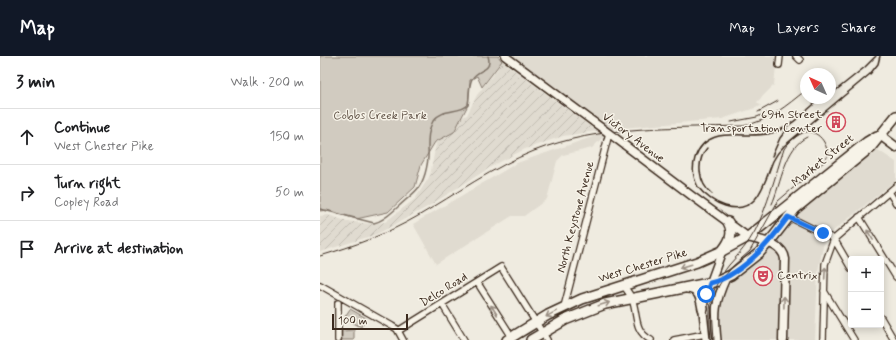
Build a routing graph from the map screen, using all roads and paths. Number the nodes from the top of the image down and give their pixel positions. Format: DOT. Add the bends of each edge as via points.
graph roads {
  1 [pos="505,56"];
  2 [pos="780,56"];
  3 [pos="779,65"];
  4 [pos="896,116"];
  5 [pos="612,135"];
  6 [pos="880,135"];
  7 [pos="896,147"];
  8 [pos="896,186"];
  9 [pos="889,192"];
  10 [pos="896,203"];
  11 [pos="782,209"];
  12 [pos="788,217"];
  13 [pos="859,217"];
  14 [pos="728,222"];
  15 [pos="748,237"];
  16 [pos="834,239"];
  17 [pos="768,243"];
  18 [pos="722,251"];
  19 [pos="848,263"];
  20 [pos="896,277"];
  21 [pos="726,278"];
  22 [pos="477,282"];
  23 [pos="710,283"];
  24 [pos="320,285"];
  25 [pos="623,285"];
  26 [pos="686,288"];
  27 [pos="824,290"];
  28 [pos="632,298"];
  29 [pos="338,303"];
  30 [pos="442,304"];
  31 [pos="564,307"];
  32 [pos="703,309"];
  33 [pos="537,322"];
  34 [pos="884,323"];
  35 [pos="398,331"];
  36 [pos="545,336"];
  37 [pos="705,337"];
  38 [pos="510,339"];
  39 [pos="338,340"];
  40 [pos="404,340"];
  41 [pos="464,340"];
  42 [pos="531,340"];
  43 [pos="651,340"];
  44 [pos="674,340"];
  45 [pos="718,340"];
  46 [pos="783,340"];
  47 [pos="823,340"];
  48 [pos="854,340"];
  49 [pos="894,340"];
  1 -- 5 [label="street, Victory Avenue, bridge"];
  2 -- 3 [label="street"];
  4 -- 6 [label="main road, Market Street"];
  5 -- 14 [label="street, Victory Avenue"];
  5 -- 31 [label="street, North Keystone Avenue, bridge" via="607,141"];
  6 -- 7 [label="main road"];
  6 -- 11 [label="main road, Market Street" via="866,142"];
  6 -- 12 [label="main road, Market Street" via="871,147"];
  8 -- 9 [label="street"];
  9 -- 10 [label="street"];
  9 -- 13 [label="street"];
  11 -- 12 [label="street"];
  11 -- 15 [label="main road, West Chester Pike"];
  12 -- 16 [label="street"];
  12 -- 17 [label="main road, West Chester Pike"];
  13 -- 16 [label="street"];
  20 -- 13 [label="street, one-way"];
  14 -- 15 [label="street, Victory Avenue"];
  14 -- 18 [label="main road" via="731,235"];
  15 -- 17 [label="main road"];
  15 -- 18 [label="main road, West Chester Pike"];
  16 -- 19 [label="street"];
  27 -- 16 [label="street, one-way" via="825,264"];
  17 -- 21 [label="main road, West Chester Pike"];
  46 -- 17 [label="main road, one-way" via="785,257 779,248"];
  18 -- 23 [label="street"];
  18 -- 25 [label="main road, West Chester Pike, one-way" via="697,262"];
  21 -- 23 [label="main road, West Chester Pike"];
  21 -- 45 [label="street" via="716,305"];
  22 -- 30 [label="street, Delco Road"];
  22 -- 33 [label="street, Delco Road" via="501,267"];
  38 -- 22 [label="street, one-way"];
  23 -- 26 [label="main road, West Chester Pike"];
  23 -- 32 [label="street"];
  24 -- 35 [label="street"];
  25 -- 28 [label="street"];
  25 -- 31 [label="main road, West Chester Pike"];
  26 -- 28 [label="main road, West Chester Pike"];
  26 -- 32 [label="main road" via="699,293"];
  27 -- 47 [label="street"];
  27 -- 48 [label="street"];
  36 -- 28 [label="main road, West Chester Pike, one-way" via="566,320 596,307"];
  28 -- 43 [label="street" via="638,328"];
  29 -- 39 [label="street"];
  30 -- 35 [label="street, Delco Road"];
  30 -- 41 [label="street"];
  31 -- 33 [label="main road, West Chester Pike, one-way"];
  32 -- 37 [label="street"];
  33 -- 36 [label="street"];
  33 -- 38 [label="main road, West Chester Pike"];
  34 -- 49 [label="street"];
  35 -- 40 [label="street"];
  36 -- 42 [label="main road, West Chester Pike"];
  37 -- 44 [label="street"];
}
